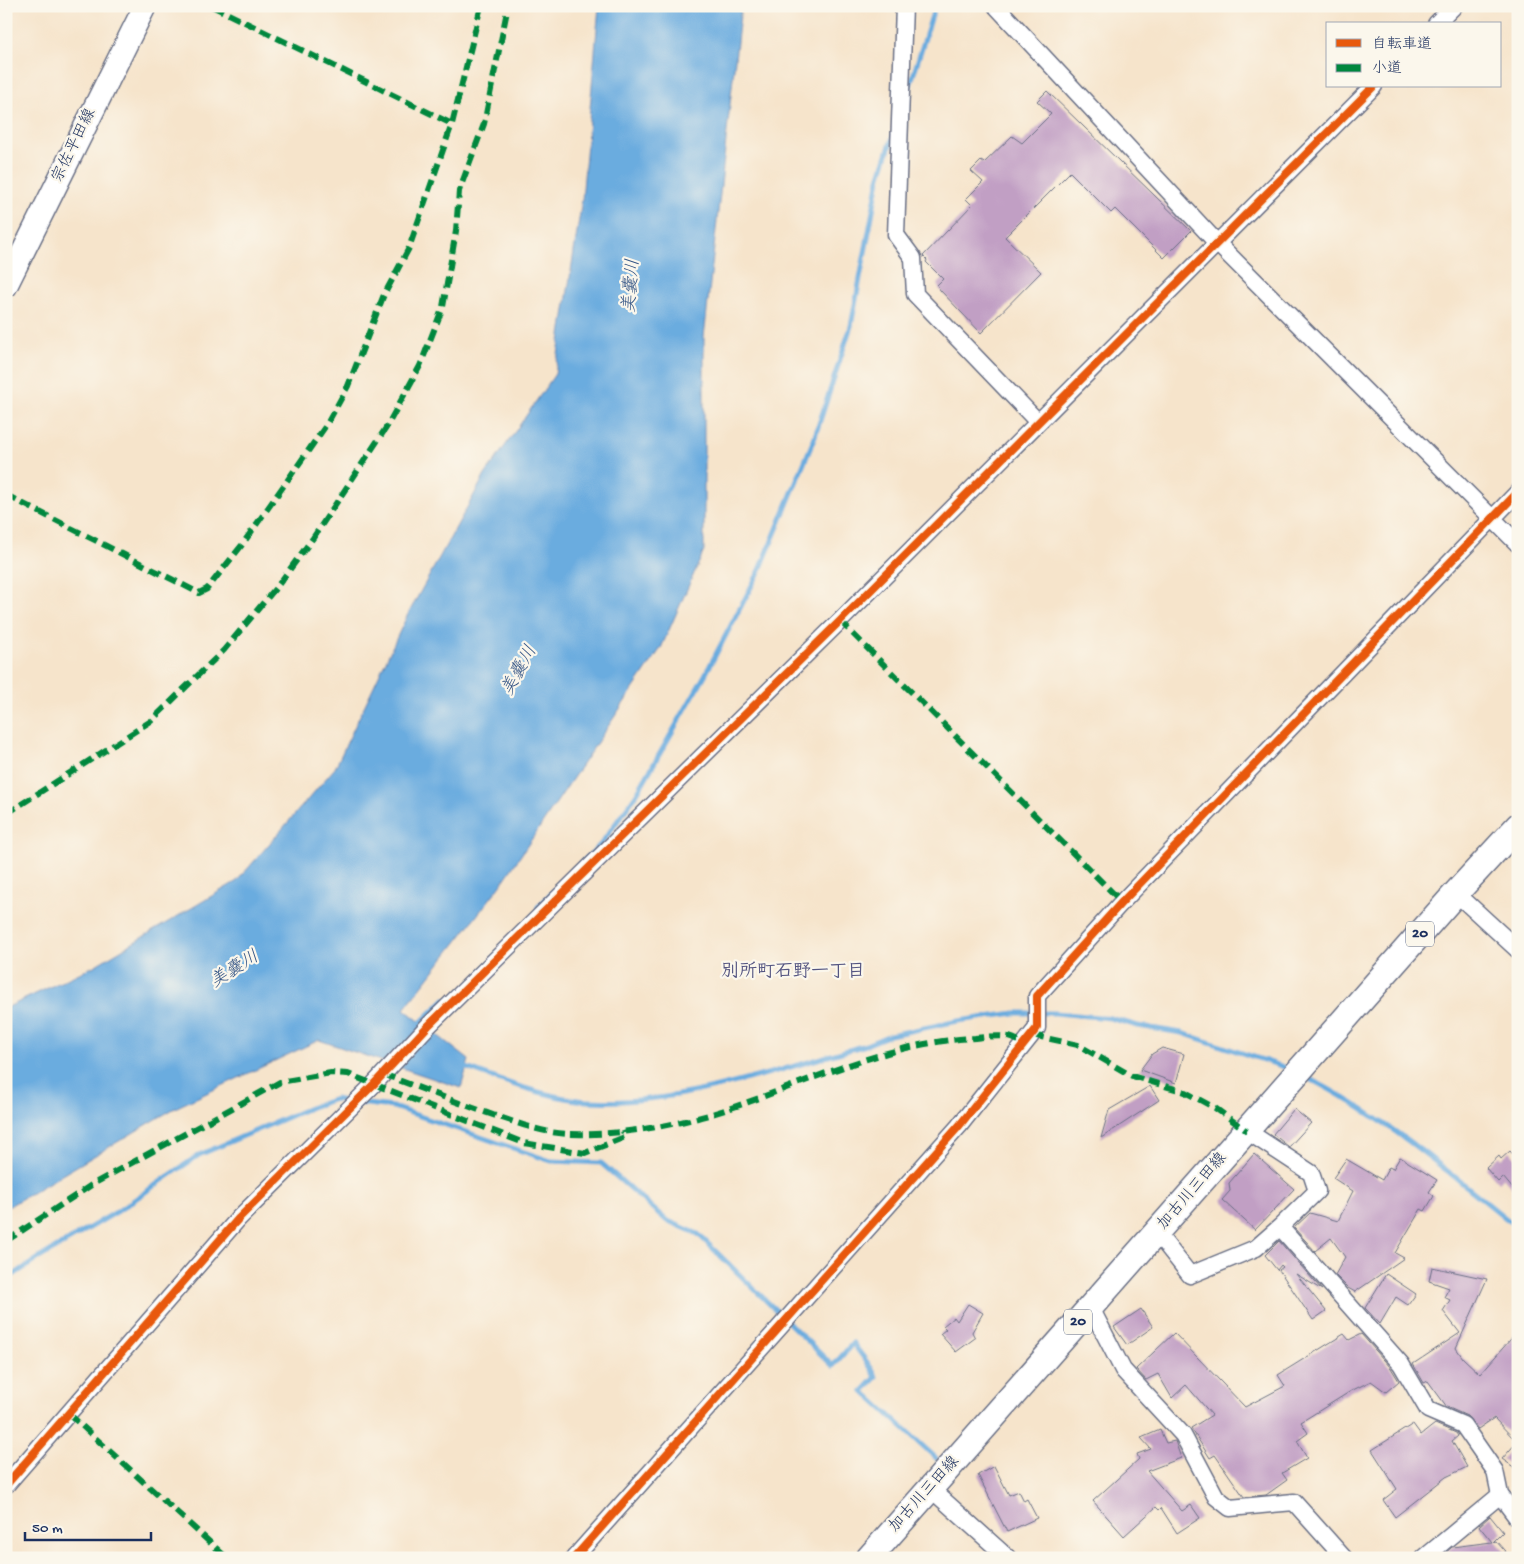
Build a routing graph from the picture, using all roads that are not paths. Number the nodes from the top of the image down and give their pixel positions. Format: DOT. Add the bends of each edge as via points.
graph roads {
  1 [pos="144,6"];
  2 [pos="904,6"];
  3 [pos="996,6"];
  4 [pos="1454,6"];
  5 [pos="1438,22"];
  6 [pos="1372,88"];
  7 [pos="1218,244"];
  8 [pos="6,286"];
  9 [pos="1038,422"];
  10 [pos="1518,492"];
  11 [pos="1492,518"];
  12 [pos="1518,544"];
  13 [pos="1518,826"];
  14 [pos="1456,892"];
  15 [pos="1518,950"];
  16 [pos="1247,1131"];
  17 [pos="1280,1227"];
  18 [pos="1157,1233"];
  19 [pos="1091,1308"];
  20 [pos="6,1485"];
  21 [pos="931,1489"];
  22 [pos="1500,1495"];
  23 [pos="1518,1519"];
  24 [pos="574,1558"];
  25 [pos="869,1558"];
  26 [pos="1008,1558"];
  27 [pos="1344,1558"];
  28 [pos="1424,1558"];
  1 -- 8 [label="main road, 宗佐平田線"];
  2 -- 9 [label="street" via="896,235 912,258 915,294"];
  3 -- 7 [label="street"];
  4 -- 5 [label="street"];
  6 -- 7 [label="street"];
  7 -- 9 [label="street"];
  7 -- 11 [label="street"];
  9 -- 20 [label="street" via="428,1026 239,1218"];
  10 -- 11 [label="street"];
  11 -- 12 [label="street"];
  11 -- 24 [label="street" via="1122,902 1037,996 1037,1028 959,1126"];
  13 -- 14 [label="main road, 加古川三田線 / 20"];
  14 -- 15 [label="street"];
  14 -- 16 [label="main road, 加古川三田線 / 20"];
  16 -- 17 [label="street" via="1311,1172 1318,1191"];
  16 -- 18 [label="main road, 加古川三田線 / 20"];
  17 -- 18 [label="street" via="1256,1248 1190,1275"];
  17 -- 22 [label="street" via="1401,1364 1428,1410 1463,1425 1495,1471"];
  18 -- 19 [label="main road, 加古川三田線 / 20"];
  19 -- 21 [label="main road, 加古川三田線 / 20"];
  19 -- 27 [label="street" via="1123,1370 1184,1435 1216,1498 1230,1508 1294,1502"];
  21 -- 25 [label="main road, 加古川三田線 / 20"];
  21 -- 26 [label="street"];
  22 -- 23 [label="street"];
  22 -- 28 [label="street"];
}
